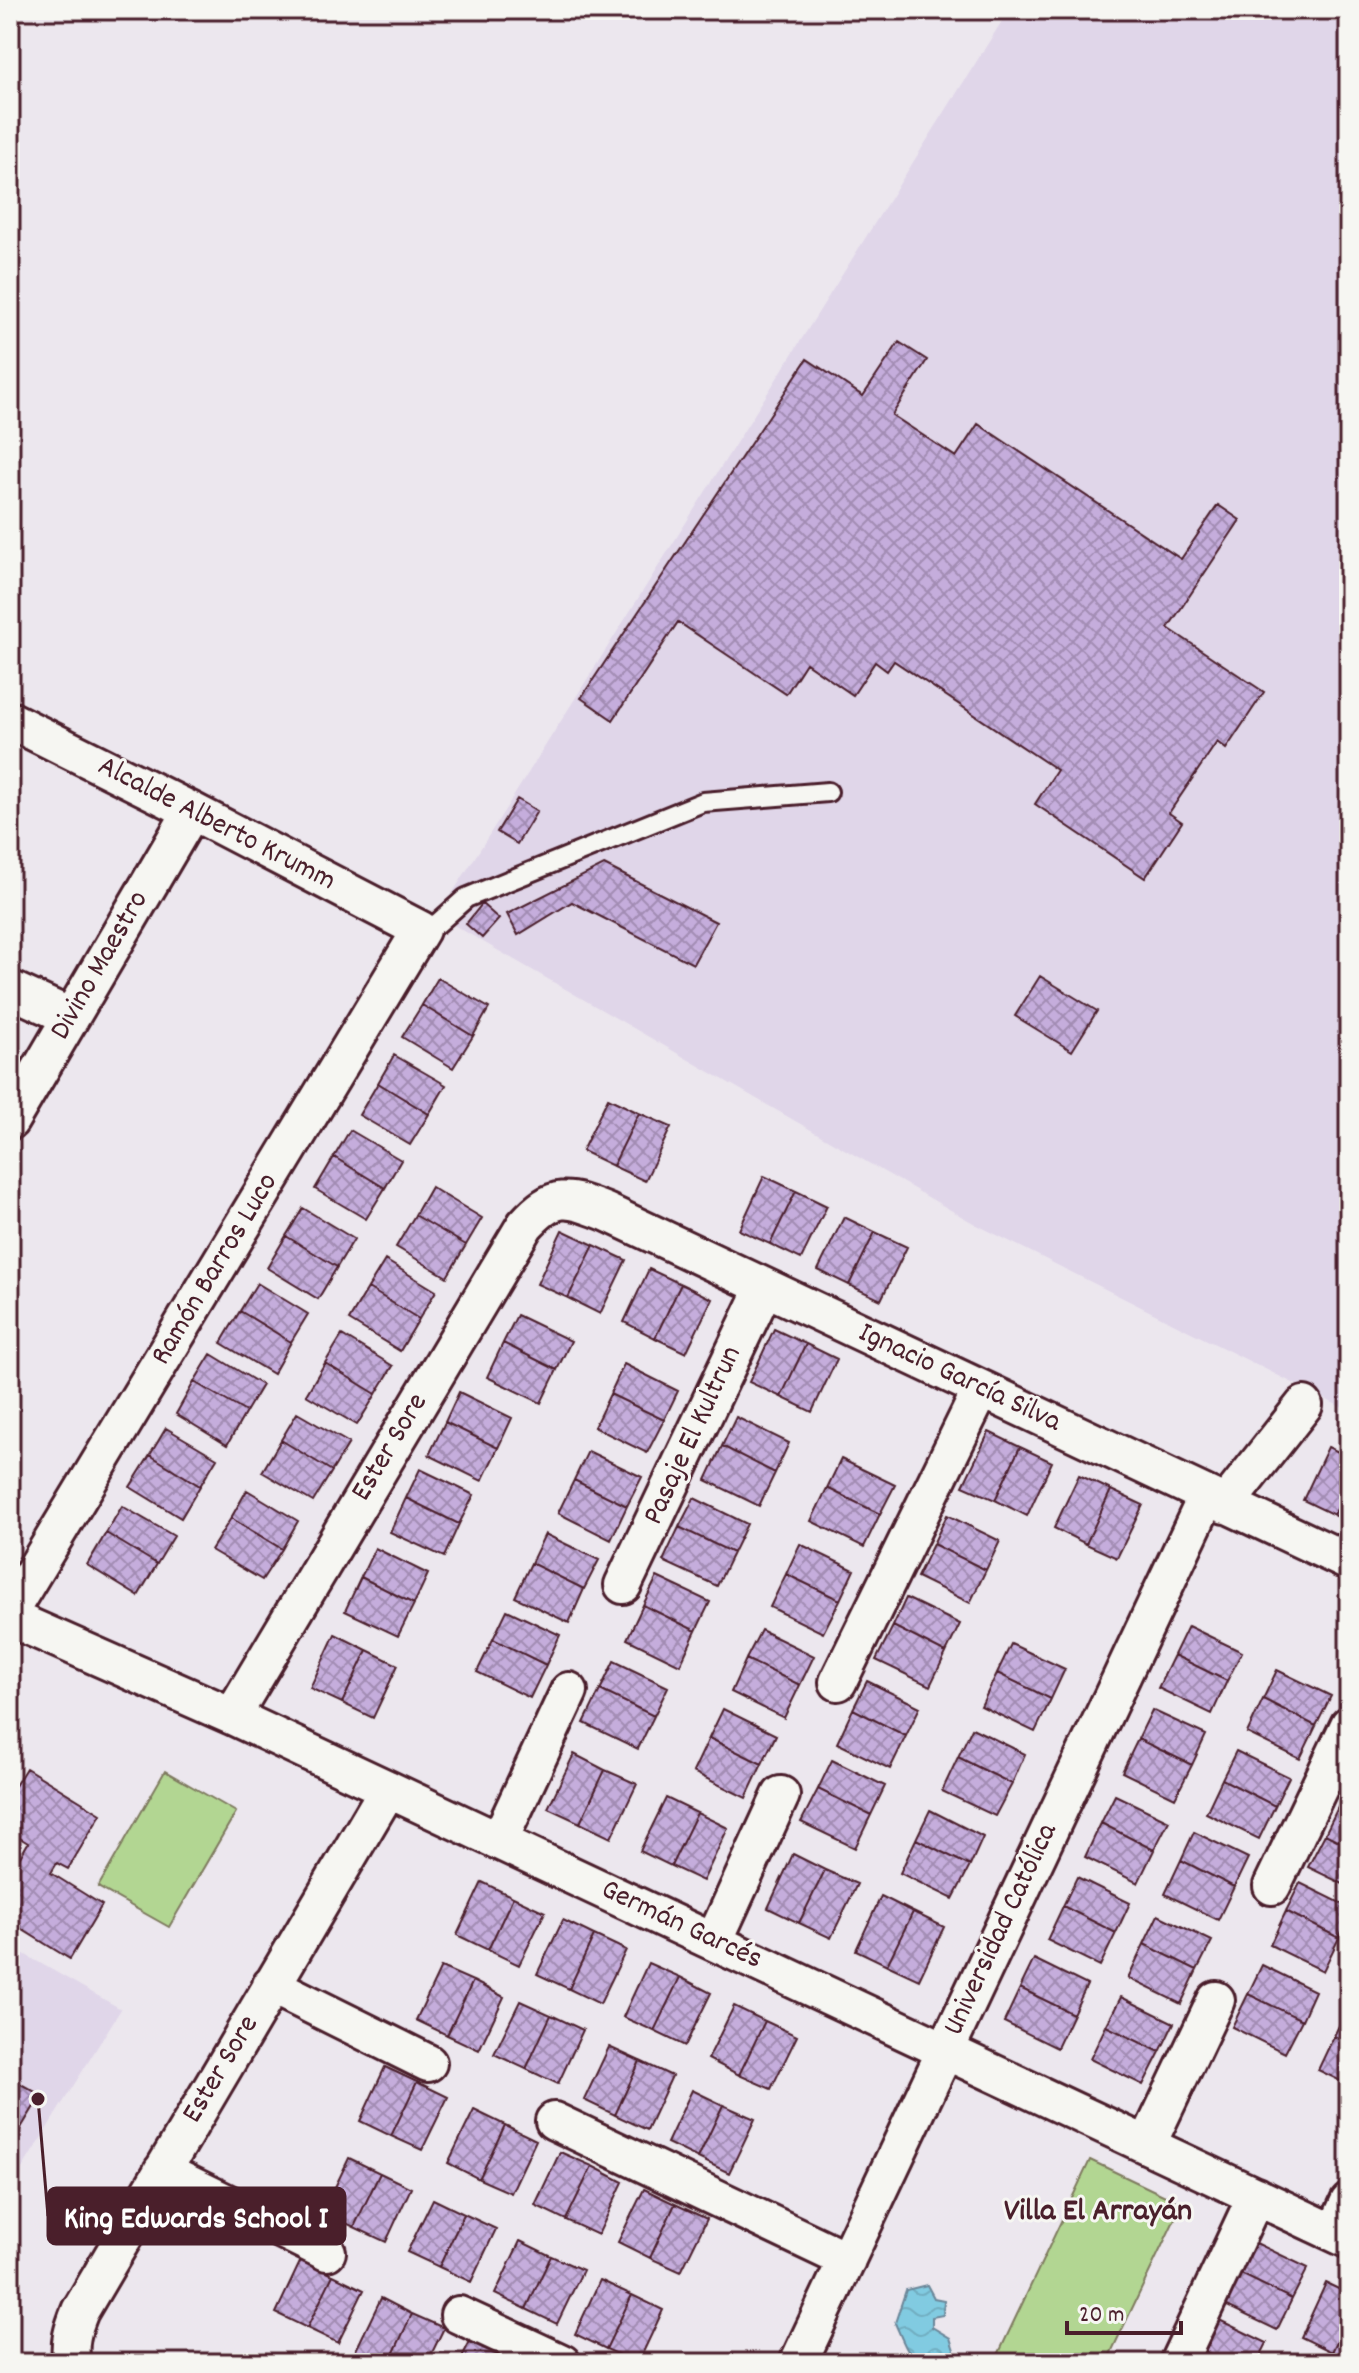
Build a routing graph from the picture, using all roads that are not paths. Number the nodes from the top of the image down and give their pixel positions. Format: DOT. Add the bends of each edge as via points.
graph roads {
  1 [pos="10,720"];
  2 [pos="828,792"];
  3 [pos="192,811"];
  4 [pos="421,930"];
  5 [pos="10,989"];
  6 [pos="71,1017"];
  7 [pos="10,1121"];
  8 [pos="567,1200"];
  9 [pos="765,1287"];
  10 [pos="981,1390"];
  11 [pos="1304,1405"];
  12 [pos="1216,1501"];
  13 [pos="1349,1562"];
  14 [pos="623,1585"];
  15 [pos="10,1611"];
  16 [pos="10,1618"];
  17 [pos="838,1682"];
  18 [pos="569,1691"];
  19 [pos="232,1716"];
  20 [pos="1349,1725"];
  21 [pos="388,1789"];
  22 [pos="781,1795"];
  23 [pos="499,1841"];
  24 [pos="1272,1886"];
  25 [pos="714,1941"];
  26 [pos="271,1985"];
  27 [pos="1216,2000"];
  28 [pos="946,2050"];
  29 [pos="428,2063"];
  30 [pos="554,2121"];
  31 [pos="1147,2145"];
  32 [pos="162,2171"];
  33 [pos="1256,2196"];
  34 [pos="1344,2225"];
  35 [pos="327,2252"];
  36 [pos="847,2260"];
  37 [pos="459,2315"];
  38 [pos="71,2359"];
  39 [pos="562,2363"];
  40 [pos="798,2363"];
  41 [pos="1178,2363"];
  1 -- 3 [label="street, Alcalde Alberto Krumm"];
  2 -- 4 [label="lane" via="703,802 466,898 438,923"];
  3 -- 4 [label="street, Alcalde Alberto Krumm"];
  3 -- 6 [label="street, Divino Maestro"];
  4 -- 15 [label="street, Ramón Barros Luco"];
  5 -- 6 [label="street"];
  6 -- 7 [label="street, Divino Maestro"];
  8 -- 9 [label="street, Ignacio García Silva" via="606,1212"];
  8 -- 19 [label="street, Ester Sore" via="543,1206 525,1225"];
  9 -- 10 [label="street, Ignacio García Silva"];
  9 -- 14 [label="street, Pasaje El Kultrun"];
  10 -- 12 [label="street, Ignacio García Silva"];
  10 -- 17 [label="street"];
  11 -- 12 [label="street, Universidad Católica"];
  12 -- 13 [label="street, Ignacio García Silva"];
  12 -- 28 [label="street, Universidad Católica"];
  16 -- 19 [label="street, Germán Garcés"];
  18 -- 23 [label="street"];
  19 -- 21 [label="street, Germán Garcés"];
  20 -- 24 [label="street"];
  21 -- 23 [label="street, Germán Garcés"];
  21 -- 26 [label="street, Ester Sore"];
  22 -- 25 [label="street"];
  23 -- 25 [label="street, Germán Garcés"];
  25 -- 28 [label="street, Germán Garcés"];
  26 -- 29 [label="street"];
  26 -- 32 [label="street, Ester Sore"];
  27 -- 31 [label="street"];
  28 -- 31 [label="street, Germán Garcés"];
  28 -- 36 [label="street, Universidad Católica"];
  30 -- 36 [label="street"];
  31 -- 33 [label="street, Germán Garcés"];
  32 -- 35 [label="street"];
  32 -- 38 [label="street, Ester Sore" via="80,2311"];
  33 -- 34 [label="street, Germán Garcés"];
  33 -- 41 [label="street"];
  36 -- 40 [label="street, Universidad Católica"];
  37 -- 39 [label="street"];
}
